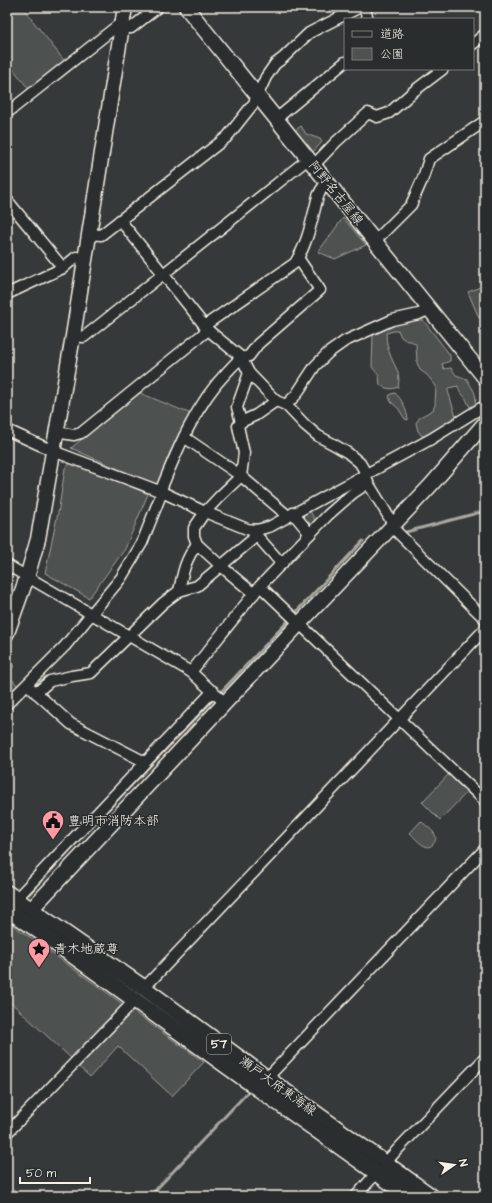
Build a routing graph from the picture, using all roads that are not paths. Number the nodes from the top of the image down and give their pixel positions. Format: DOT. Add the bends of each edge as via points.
graph roads {
  1 [pos="125,7"];
  2 [pos="158,7"];
  3 [pos="186,7"];
  4 [pos="360,7"];
  5 [pos="364,7"];
  6 [pos="368,18"];
  7 [pos="122,24"];
  8 [pos="485,34"];
  9 [pos="474,43"];
  10 [pos="344,63"];
  11 [pos="442,70"];
  12 [pos="258,96"];
  13 [pos="7,113"];
  14 [pos="276,119"];
  15 [pos="485,122"];
  16 [pos="311,162"];
  17 [pos="326,182"];
  18 [pos="7,200"];
  19 [pos="120,220"];
  20 [pos="89,234"];
  21 [pos="375,241"];
  22 [pos="298,258"];
  23 [pos="85,259"];
  24 [pos="62,268"];
  25 [pos="163,274"];
  26 [pos="7,294"];
  27 [pos="430,309"];
  28 [pos="206,328"];
  29 [pos="73,336"];
  30 [pos="241,357"];
  31 [pos="249,374"];
  32 [pos="485,378"];
  33 [pos="276,401"];
  34 [pos="286,405"];
  35 [pos="481,408"];
  36 [pos="241,422"];
  37 [pos="485,423"];
  38 [pos="7,430"];
  39 [pos="56,432"];
  40 [pos="184,436"];
  41 [pos="53,451"];
  42 [pos="241,476"];
  43 [pos="366,479"];
  44 [pos="161,492"];
  45 [pos="205,512"];
  46 [pos="290,514"];
  47 [pos="394,525"];
  48 [pos="255,530"];
  49 [pos="310,534"];
  50 [pos="197,544"];
  51 [pos="282,564"];
  52 [pos="7,565"];
  53 [pos="221,566"];
  54 [pos="27,577"];
  55 [pos="179,590"];
  56 [pos="257,590"];
  57 [pos="91,614"];
  58 [pos="485,619"];
  59 [pos="299,624"];
  60 [pos="485,629"];
  61 [pos="7,633"];
  62 [pos="129,636"];
  63 [pos="191,672"];
  64 [pos="26,684"];
  65 [pos="213,691"];
  66 [pos="36,693"];
  67 [pos="225,703"];
  68 [pos="7,704"];
  69 [pos="399,719"];
  70 [pos="145,762"];
  71 [pos="485,801"];
  72 [pos="80,832"];
  73 [pos="92,844"];
  74 [pos="485,849"];
  75 [pos="9,905"];
  76 [pos="26,914"];
  77 [pos="139,994"];
  78 [pos="485,1058"];
  79 [pos="267,1078"];
  80 [pos="7,1133"];
  81 [pos="381,1168"];
  82 [pos="356,1196"];
  83 [pos="409,1196"];
  84 [pos="431,1196"];
  1 -- 7 [label="street"];
  2 -- 7 [label="street" via="131,28"];
  3 -- 12 [label="street, 阿野名古屋線"];
  4 -- 12 [label="street" via="308,33 275,64"];
  5 -- 6 [label="street"];
  7 -- 13 [label="street"];
  7 -- 20 [label="street"];
  8 -- 9 [label="street"];
  10 -- 14 [label="street"];
  11 -- 16 [label="street" via="389,113 377,117 368,113"];
  12 -- 14 [label="street, 阿野名古屋線"];
  12 -- 19 [label="street" via="227,137"];
  14 -- 16 [label="street, 阿野名古屋線"];
  15 -- 21 [label="street" via="429,159 411,205"];
  16 -- 17 [label="street, 阿野名古屋線"];
  16 -- 25 [label="street"];
  17 -- 21 [label="street, 阿野名古屋線"];
  17 -- 22 [label="street" via="318,196 308,236"];
  18 -- 24 [label="street"];
  19 -- 20 [label="street" via="101,235"];
  19 -- 25 [label="street"];
  20 -- 23 [label="street"];
  21 -- 27 [label="street, 阿野名古屋線"];
  22 -- 28 [label="street" via="295,263"];
  22 -- 30 [label="street" via="320,290 258,344 249,356"];
  23 -- 24 [label="street" via="76,257"];
  23 -- 29 [label="street"];
  24 -- 26 [label="street"];
  25 -- 28 [label="street"];
  25 -- 29 [label="street" via="84,337"];
  27 -- 32 [label="street, 阿野名古屋線"];
  27 -- 34 [label="street" via="392,320 345,341 315,366 296,395"];
  28 -- 30 [label="street"];
  28 -- 39 [label="street" via="81,433 74,435"];
  29 -- 39 [label="street"];
  30 -- 31 [label="street"];
  30 -- 40 [label="street" via="217,383"];
  31 -- 33 [label="street"];
  31 -- 36 [label="street" via="237,407"];
  33 -- 34 [label="street"];
  33 -- 36 [label="street" via="256,416"];
  34 -- 43 [label="street" via="318,436 360,463"];
  35 -- 43 [label="street"];
  36 -- 42 [label="street" via="238,426 244,452"];
  37 -- 47 [label="street"];
  38 -- 41 [label="street"];
  39 -- 41 [label="street"];
  40 -- 42 [label="street"];
  40 -- 44 [label="street"];
  41 -- 44 [label="street"];
  41 -- 54 [label="street" via="38,539"];
  42 -- 45 [label="street"];
  42 -- 46 [label="street"];
  43 -- 46 [label="street"];
  43 -- 47 [label="street"];
  43 -- 49 [label="street"];
  44 -- 45 [label="street"];
  44 -- 57 [label="street" via="142,543 122,578"];
  45 -- 48 [label="street"];
  45 -- 50 [label="street" via="194,528"];
  46 -- 48 [label="street" via="271,526"];
  46 -- 49 [label="street"];
  47 -- 58 [label="street"];
  47 -- 59 [label="street"];
  48 -- 51 [label="street" via="258,537"];
  48 -- 53 [label="street" via="253,539"];
  49 -- 51 [label="street"];
  50 -- 53 [label="street"];
  50 -- 55 [label="street" via="189,554 183,569"];
  51 -- 56 [label="street"];
  52 -- 54 [label="street"];
  53 -- 55 [label="street" via="197,586"];
  53 -- 56 [label="street"];
  54 -- 57 [label="street"];
  54 -- 61 [label="street"];
  55 -- 62 [label="street"];
  56 -- 59 [label="street"];
  56 -- 63 [label="street"];
  57 -- 62 [label="street"];
  57 -- 64 [label="street" via="65,646"];
  59 -- 67 [label="street"];
  59 -- 69 [label="street"];
  60 -- 69 [label="street"];
  62 -- 63 [label="street"];
  62 -- 66 [label="street" via="91,673 50,681"];
  63 -- 65 [label="street"];
  64 -- 66 [label="street"];
  64 -- 68 [label="street"];
  65 -- 67 [label="street"];
  65 -- 70 [label="street"];
  66 -- 70 [label="street" via="71,724"];
  67 -- 73 [label="street"];
  69 -- 71 [label="street"];
  69 -- 77 [label="street"];
  70 -- 72 [label="street"];
  72 -- 73 [label="street"];
  72 -- 75 [label="street"];
  73 -- 76 [label="street"];
  74 -- 79 [label="street"];
  75 -- 76 [label="main road, 瀬戸大府東海線 / 57"];
  76 -- 77 [label="main road, 瀬戸大府東海線 / 57"];
  77 -- 79 [label="main road, 瀬戸大府東海線 / 57"];
  77 -- 80 [label="street"];
  77 -- 81 [label="main road, 瀬戸大府東海線 / 57"];
  78 -- 81 [label="street"];
  79 -- 81 [label="main road, 瀬戸大府東海線 / 57"];
  81 -- 82 [label="street"];
  81 -- 83 [label="main road, 瀬戸大府東海線 / 57"];
  81 -- 84 [label="main road, 瀬戸大府東海線 / 57"];
}
